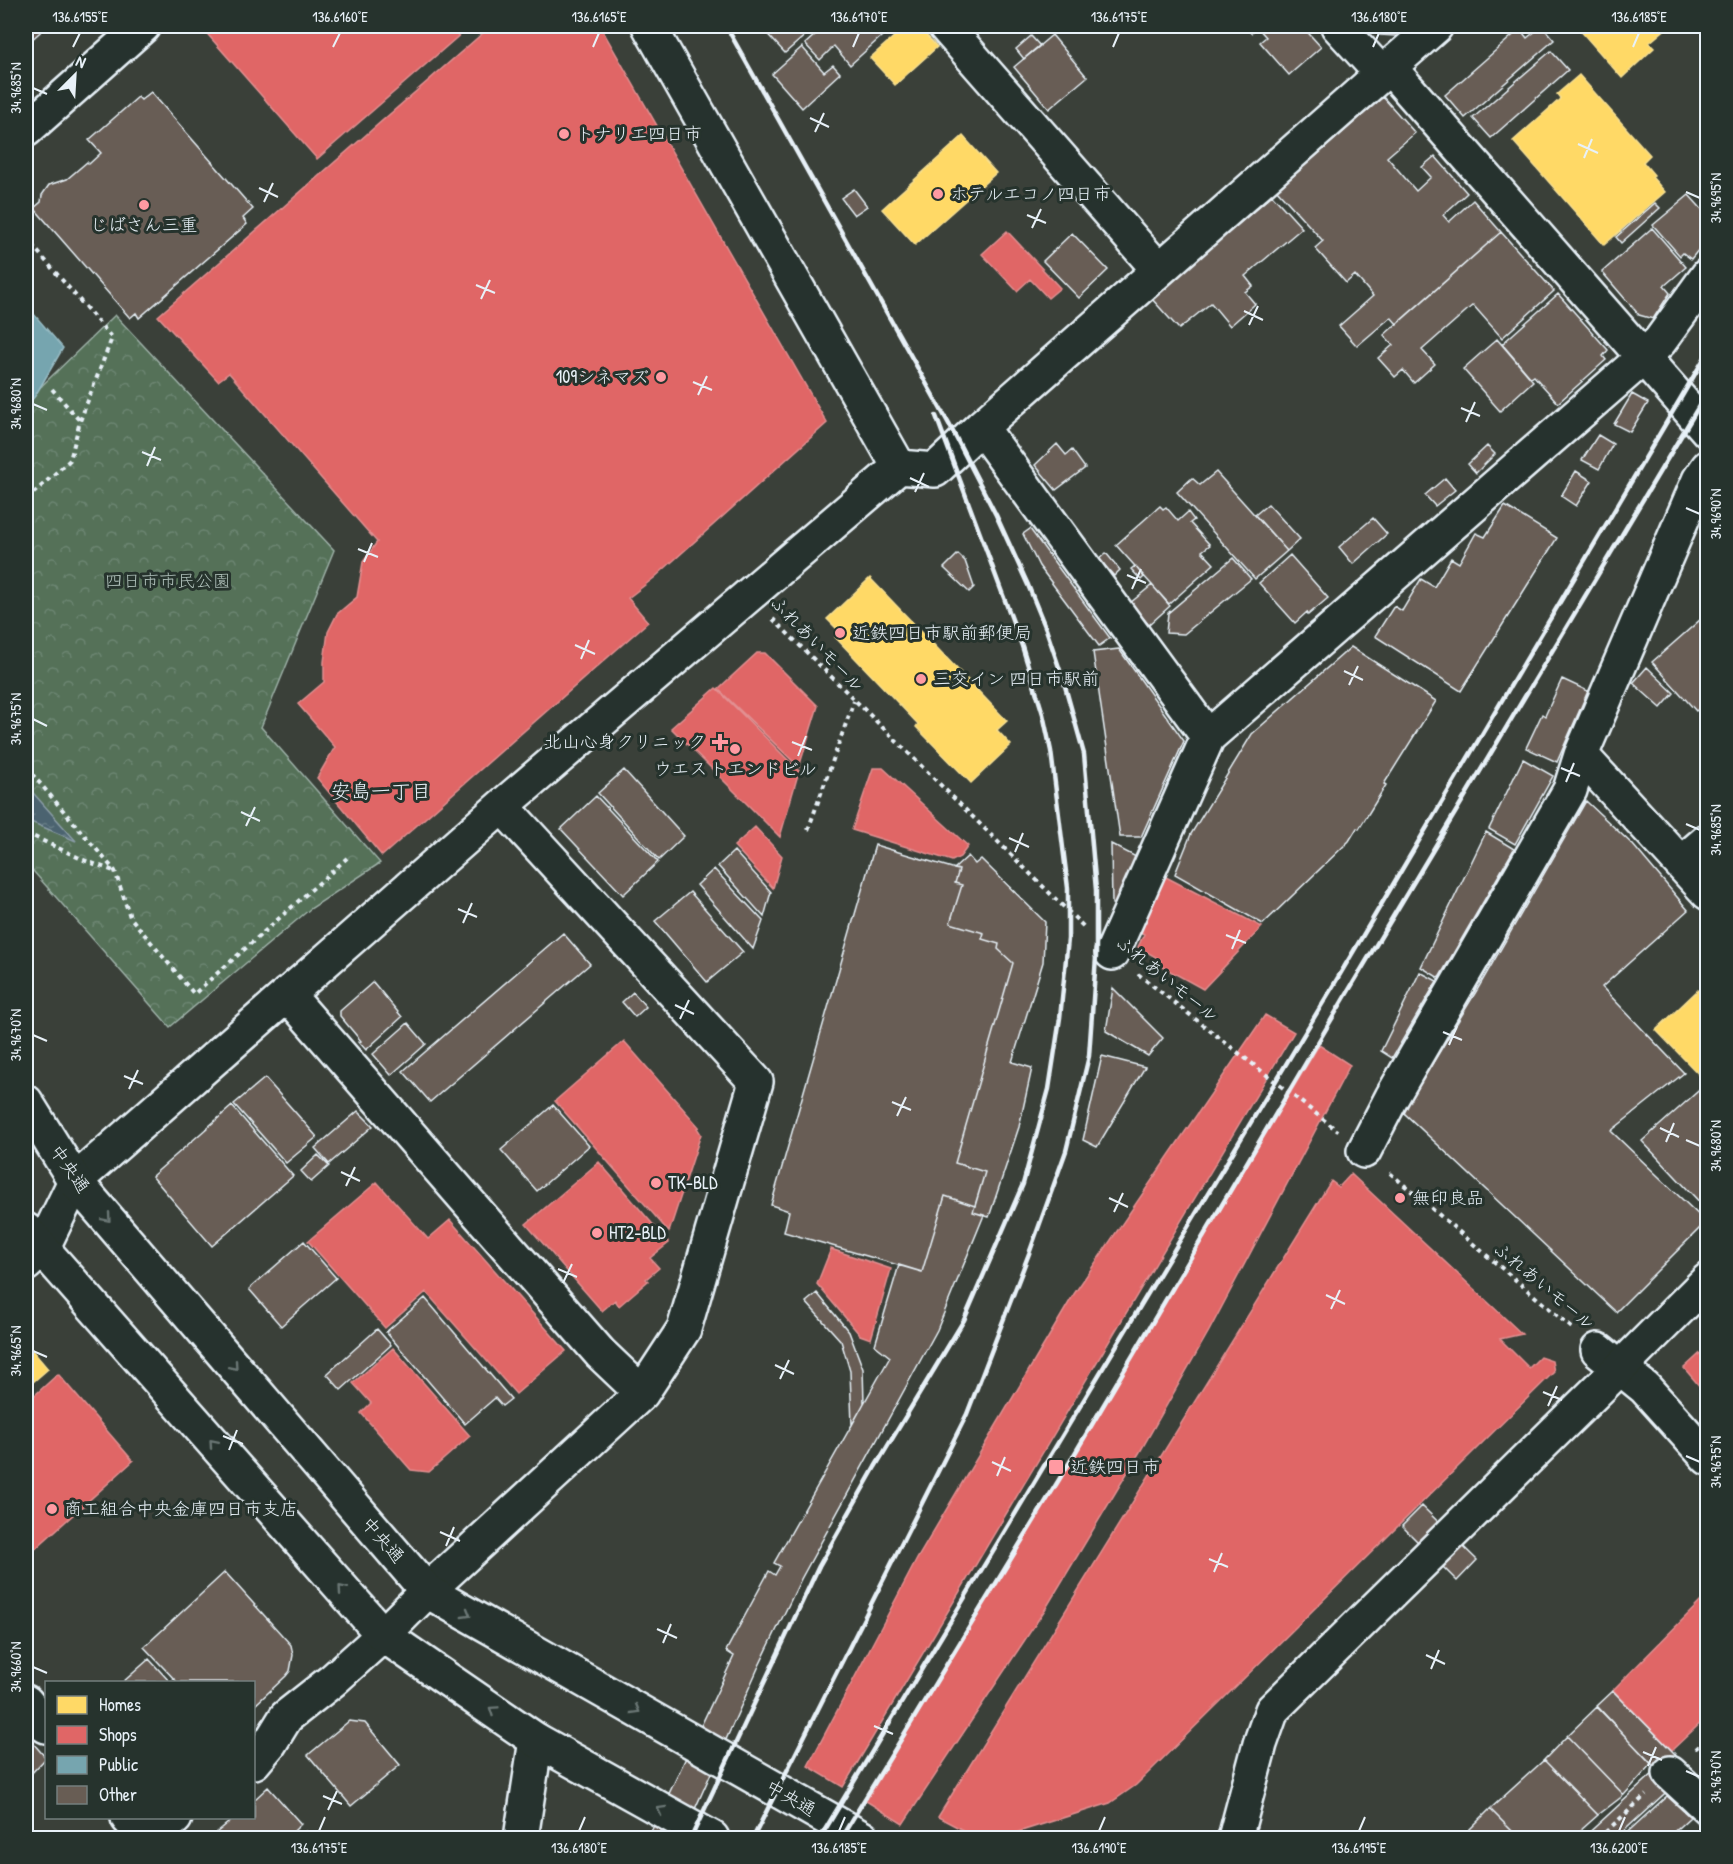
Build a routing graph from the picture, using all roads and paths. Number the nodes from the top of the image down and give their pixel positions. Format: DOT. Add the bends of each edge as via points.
graph roads {
  1 [pos="143,26"];
  2 [pos="649,26"];
  3 [pos="945,26"];
  4 [pos="1338,26"];
  5 [pos="1436,26"];
  6 [pos="1385,70"];
  7 [pos="26,130"];
  8 [pos="26,238"];
  9 [pos="1159,270"];
  10 [pos="1707,275"];
  11 [pos="1644,357"];
  12 [pos="52,389"];
  13 [pos="80,422"];
  14 [pos="981,427"];
  15 [pos="1707,431"];
  16 [pos="899,467"];
  17 [pos="1707,467"];
  18 [pos="26,500"];
  19 [pos="750,594"];
  20 [pos="854,701"];
  21 [pos="1208,737"];
  22 [pos="1581,755"];
  23 [pos="26,767"];
  24 [pos="502,806"];
  25 [pos="808,830"];
  26 [pos="26,833"];
  27 [pos="1707,840"];
  28 [pos="347,858"];
  29 [pos="1681,863"];
  30 [pos="115,871"];
  31 [pos="1707,892"];
  32 [pos="1112,953"];
  33 [pos="287,994"];
  34 [pos="26,1102"];
  35 [pos="1364,1151"];
  36 [pos="75,1181"];
  37 [pos="31,1248"];
  38 [pos="1707,1280"];
  39 [pos="1610,1359"];
  40 [pos="642,1393"];
  41 [pos="1707,1458"];
  42 [pos="427,1591"];
  43 [pos="383,1635"];
  44 [pos="26,1702"];
  45 [pos="45,1725"];
  46 [pos="536,1740"];
  47 [pos="255,1761"];
  48 [pos="1670,1773"];
  49 [pos="1707,1808"];
  50 [pos="129,1819"];
  51 [pos="175,1819"];
  52 [pos="148,1839"];
  53 [pos="521,1839"];
  54 [pos="712,1839"];
  55 [pos="862,1839"];
  56 [pos="1235,1839"];
  1 -- 7 [label="street"];
  2 -- 16 [label="street"];
  3 -- 9 [label="street"];
  4 -- 6 [label="street"];
  5 -- 6 [label="street"];
  6 -- 9 [label="street"];
  6 -- 11 [label="street"];
  8 -- 13 [label="path" via="112,338"];
  9 -- 14 [label="street"];
  10 -- 11 [label="street"];
  11 -- 15 [label="street"];
  11 -- 21 [label="street"];
  12 -- 13 [label="path"];
  13 -- 18 [label="path" via="70,460"];
  14 -- 16 [label="street" via="935,470"];
  14 -- 21 [label="street"];
  16 -- 19 [label="street"];
  17 -- 22 [label="street"];
  19 -- 20 [label="path, ふれあいモール"];
  19 -- 24 [label="street"];
  20 -- 25 [label="path"];
  20 -- 32 [label="path, ふれあいモール"];
  21 -- 32 [label="street"];
  22 -- 29 [label="street"];
  22 -- 35 [label="street" via="1570,790"];
  23 -- 30 [label="path"];
  24 -- 33 [label="street"];
  24 -- 40 [label="street" via="756,1082 684,1329"];
  26 -- 30 [label="path"];
  27 -- 29 [label="street"];
  28 -- 30 [label="path" via="194,994 130,917"];
  29 -- 31 [label="street"];
  32 -- 35 [label="path, ふれあいモール"];
  33 -- 36 [label="street"];
  33 -- 40 [label="street" via="600,1353"];
  34 -- 36 [label="street, 中央通"];
  35 -- 39 [label="path, ふれあいモール"];
  36 -- 37 [label="street"];
  36 -- 42 [label="street, 中央通, one-way"];
  43 -- 37 [label="street, one-way"];
  38 -- 39 [label="street"];
  39 -- 41 [label="street" via="1645,1388"];
  39 -- 56 [label="street" via="1272,1710"];
  40 -- 42 [label="street"];
  42 -- 43 [label="street"];
  42 -- 55 [label="street, 中央通, one-way"];
  46 -- 43 [label="street, one-way"];
  43 -- 47 [label="street" via="286,1717"];
  44 -- 45 [label="street"];
  46 -- 53 [label="street"];
  54 -- 46 [label="street, one-way"];
  48 -- 49 [label="street"];
  50 -- 52 [label="street"];
  51 -- 52 [label="street"];
}
